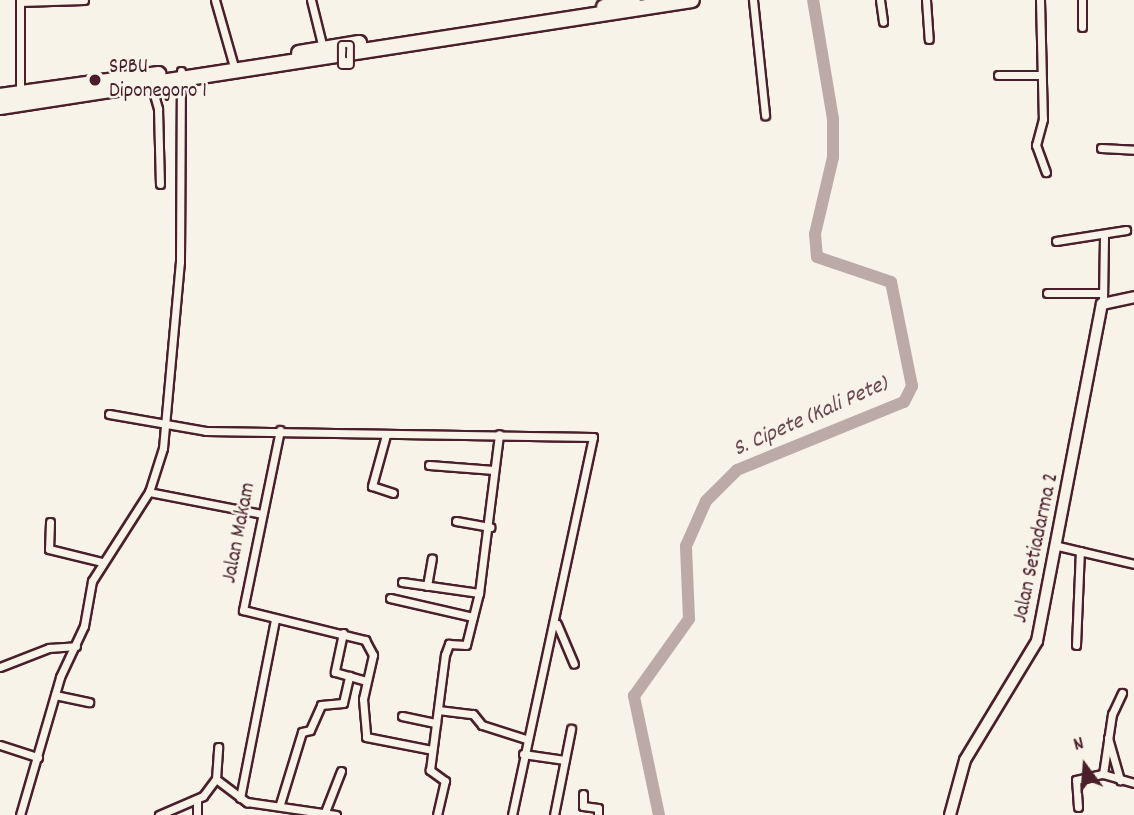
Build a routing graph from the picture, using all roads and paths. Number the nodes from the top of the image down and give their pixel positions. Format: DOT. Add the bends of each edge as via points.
graph roads {
  1 [pos="84,0"];
  2 [pos="215,0"];
  3 [pos="311,0"];
  4 [pos="632,0"];
  5 [pos="692,0"];
  6 [pos="753,0"];
  7 [pos="880,0"];
  8 [pos="926,0"];
  9 [pos="1040,0"];
  10 [pos="1082,0"];
  11 [pos="20,1"];
  12 [pos="669,2"];
  13 [pos="883,22"];
  14 [pos="1082,26"];
  15 [pos="929,39"];
  16 [pos="323,48"];
  17 [pos="233,63"];
  18 [pos="998,75"];
  19 [pos="1038,75"];
  20 [pos="181,76"];
  21 [pos="150,80"];
  22 [pos="20,93"];
  23 [pos="0,96"];
  24 [pos="0,107"];
  25 [pos="765,115"];
  26 [pos="1101,148"];
  27 [pos="1134,150"];
  28 [pos="1045,172"];
  29 [pos="160,184"];
  30 [pos="1126,230"];
  31 [pos="1104,234"];
  32 [pos="1056,241"];
  33 [pos="1047,293"];
  34 [pos="1103,297"];
  35 [pos="1134,297"];
  36 [pos="109,414"];
  37 [pos="166,426"];
  38 [pos="279,430"];
  39 [pos="499,434"];
  40 [pos="386,435"];
  41 [pos="429,465"];
  42 [pos="494,470"];
  43 [pos="149,492"];
  44 [pos="393,494"];
  45 [pos="262,514"];
  46 [pos="456,521"];
  47 [pos="50,522"];
  48 [pos="490,527"];
  49 [pos="1058,546"];
  50 [pos="1080,551"];
  51 [pos="432,558"];
  52 [pos="102,562"];
  53 [pos="1134,564"];
  54 [pos="402,582"];
  55 [pos="427,586"];
  56 [pos="479,593"];
  57 [pos="390,598"];
  58 [pos="473,617"];
  59 [pos="275,620"];
  60 [pos="556,620"];
  61 [pos="343,634"];
  62 [pos="1076,645"];
  63 [pos="76,646"];
  64 [pos="574,664"];
  65 [pos="0,667"];
  66 [pos="349,676"];
  67 [pos="366,681"];
  68 [pos="1122,693"];
  69 [pos="55,695"];
  70 [pos="89,702"];
  71 [pos="438,710"];
  72 [pos="402,716"];
  73 [pos="436,723"];
  74 [pos="571,729"];
  75 [pos="1108,734"];
  76 [pos="526,739"];
  77 [pos="0,745"];
  78 [pos="218,747"];
  79 [pos="432,750"];
  80 [pos="523,754"];
  81 [pos="38,757"];
  82 [pos="565,760"];
  83 [pos="341,771"];
  84 [pos="1103,774"];
  85 [pos="216,779"];
  86 [pos="1121,781"];
  87 [pos="1134,783"];
  88 [pos="583,794"];
  89 [pos="240,798"];
  90 [pos="197,800"];
  91 [pos="280,804"];
  92 [pos="1078,807"];
  93 [pos="325,812"];
  94 [pos="20,815"];
  95 [pos="159,815"];
  96 [pos="197,815"];
  97 [pos="335,815"];
  98 [pos="437,815"];
  99 [pos="512,815"];
  100 [pos="554,815"];
  101 [pos="598,815"];
  102 [pos="950,815"];
  1 -- 11 [label="street"];
  2 -- 17 [label="street"];
  3 -- 16 [label="street"];
  4 -- 16 [label="highway, 1"];
  5 -- 12 [label="highway, 1"];
  6 -- 25 [label="street"];
  7 -- 13 [label="street"];
  8 -- 15 [label="street"];
  9 -- 19 [label="street"];
  10 -- 14 [label="street"];
  11 -- 22 [label="street"];
  12 -- 20 [label="highway, 1"];
  16 -- 17 [label="highway, 1"];
  17 -- 20 [label="highway, 1"];
  18 -- 19 [label="street"];
  19 -- 28 [label="street" via="1043,113 1036,145"];
  20 -- 21 [label="highway, 1"];
  20 -- 37 [label="street" via="180,262"];
  21 -- 22 [label="highway, 1"];
  21 -- 24 [label="highway, 1"];
  21 -- 29 [label="street" via="158,109"];
  22 -- 23 [label="highway, 1"];
  26 -- 27 [label="street"];
  30 -- 31 [label="street"];
  31 -- 32 [label="street"];
  31 -- 34 [label="street"];
  33 -- 34 [label="street"];
  34 -- 35 [label="main road"];
  34 -- 49 [label="main road, Jalan Setiadarma 2"];
  36 -- 37 [label="street"];
  37 -- 38 [label="street"];
  37 -- 43 [label="street"];
  38 -- 40 [label="street"];
  38 -- 45 [label="street, Jalan Makam"];
  39 -- 40 [label="street"];
  39 -- 42 [label="street"];
  39 -- 60 [label="street" via="593,437"];
  40 -- 44 [label="street" via="372,486"];
  41 -- 42 [label="street"];
  42 -- 48 [label="street"];
  43 -- 45 [label="street"];
  43 -- 52 [label="street"];
  45 -- 59 [label="street, Jalan Makam" via="243,607"];
  46 -- 48 [label="street"];
  47 -- 52 [label="street" via="49,549"];
  48 -- 56 [label="street"];
  49 -- 50 [label="street"];
  49 -- 102 [label="main road, Jalan Setiadarma 2" via="1035,647 969,752"];
  50 -- 53 [label="street"];
  50 -- 62 [label="street"];
  51 -- 55 [label="street"];
  52 -- 63 [label="street"];
  54 -- 55 [label="street"];
  55 -- 56 [label="street"];
  56 -- 58 [label="street"];
  57 -- 58 [label="street"];
  58 -- 71 [label="street" via="465,646 448,646"];
  59 -- 61 [label="street, Jalan Makam"];
  59 -- 89 [label="street"];
  60 -- 64 [label="street" via="560,642"];
  60 -- 76 [label="street"];
  61 -- 66 [label="street" via="335,670"];
  61 -- 67 [label="street" via="371,647"];
  63 -- 65 [label="street" via="49,648"];
  63 -- 69 [label="street"];
  66 -- 67 [label="street"];
  66 -- 91 [label="street" via="343,703 321,705 310,730 302,732"];
  67 -- 79 [label="street" via="367,739"];
  68 -- 75 [label="street"];
  69 -- 70 [label="street"];
  69 -- 81 [label="street"];
  71 -- 73 [label="street"];
  71 -- 76 [label="street" via="473,714 482,725"];
  72 -- 73 [label="street"];
  73 -- 79 [label="street"];
  74 -- 82 [label="street"];
  75 -- 84 [label="street"];
  75 -- 86 [label="street"];
  76 -- 80 [label="street"];
  77 -- 81 [label="street"];
  78 -- 85 [label="street"];
  79 -- 98 [label="street" via="430,773 445,781"];
  80 -- 82 [label="street"];
  80 -- 99 [label="street"];
  81 -- 94 [label="street"];
  82 -- 100 [label="street"];
  83 -- 93 [label="street"];
  84 -- 86 [label="street"];
  84 -- 92 [label="street" via="1078,778"];
  85 -- 89 [label="street"];
  85 -- 90 [label="street"];
  86 -- 87 [label="street"];
  88 -- 101 [label="street" via="583,806 598,807"];
  89 -- 91 [label="street"];
  90 -- 95 [label="street"];
  90 -- 96 [label="street"];
  91 -- 93 [label="street"];
  93 -- 97 [label="street"];
}
